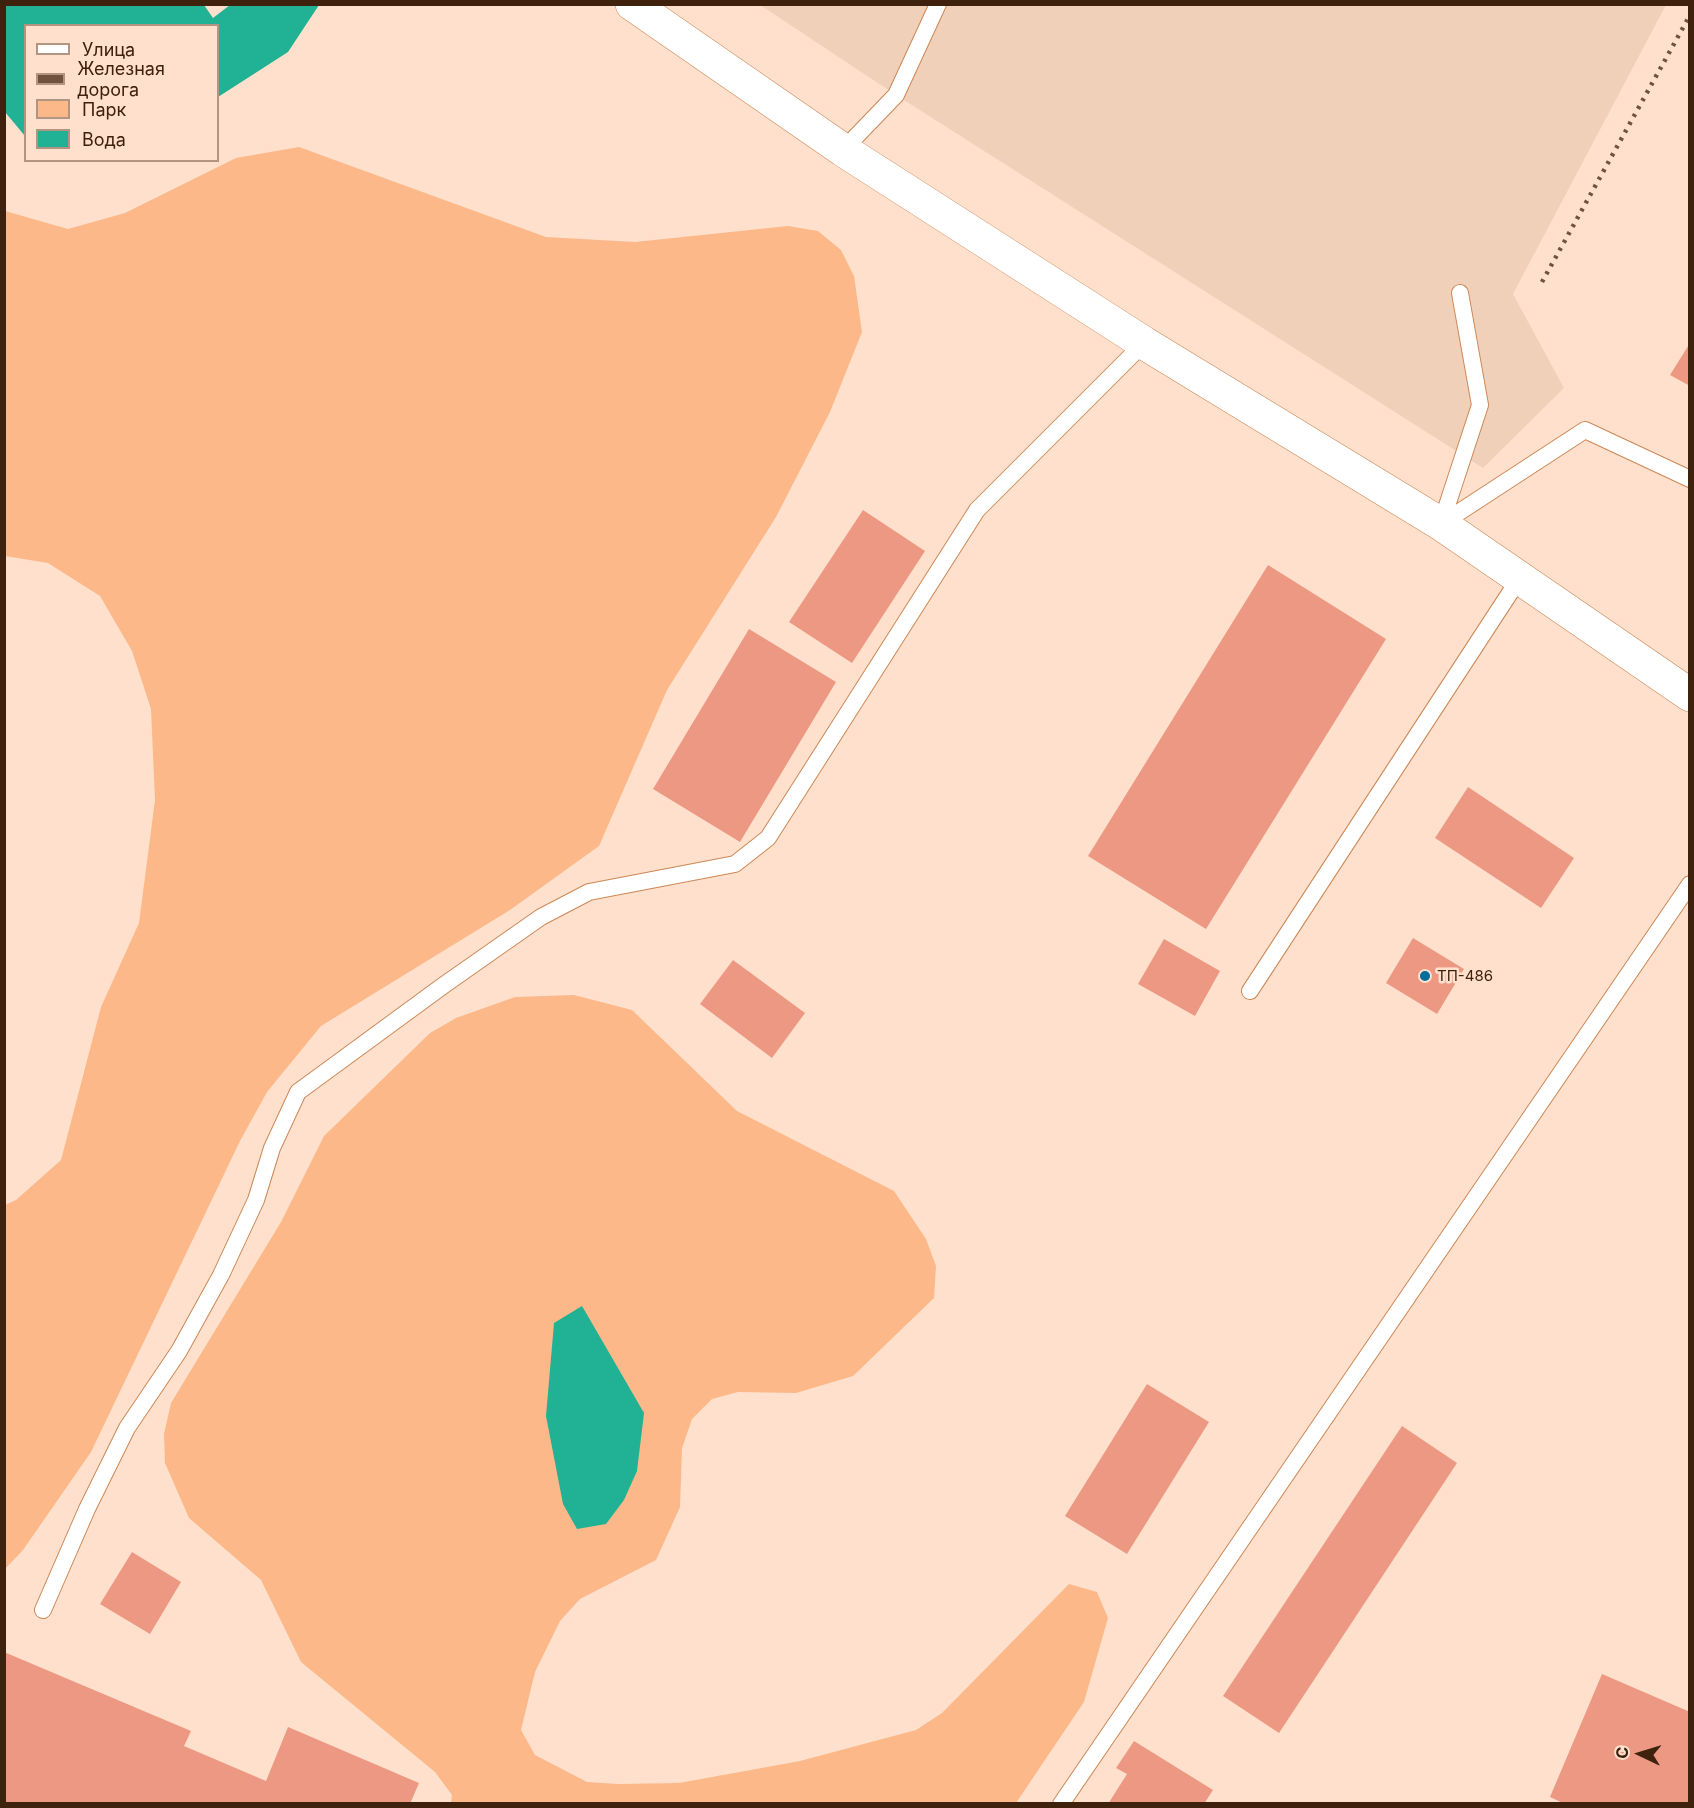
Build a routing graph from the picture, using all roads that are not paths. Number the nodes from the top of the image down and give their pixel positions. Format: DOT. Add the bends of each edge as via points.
graph roads {
  1 [pos="632,4"];
  2 [pos="938,4"];
  3 [pos="843,150"];
  4 [pos="1460,293"];
  5 [pos="1144,343"];
  6 [pos="1689,479"];
  7 [pos="1441,524"];
  8 [pos="1519,579"];
  9 [pos="1689,695"];
  10 [pos="1689,884"];
  11 [pos="1250,992"];
  12 [pos="43,1610"];
  13 [pos="1061,1803"];
  1 -- 3 [label="street"];
  2 -- 3 [label="lane" via="896,94"];
  3 -- 5 [label="street"];
  4 -- 7 [label="lane" via="1480,405"];
  5 -- 7 [label="street"];
  5 -- 12 [label="lane" via="977,510 768,838 735,864 589,892 541,917 298,1092 272,1148 256,1200 221,1275 179,1351 127,1428"];
  6 -- 7 [label="lane" via="1586,430"];
  7 -- 8 [label="street"];
  8 -- 9 [label="street"];
  8 -- 11 [label="lane"];
  10 -- 13 [label="lane"];
}
